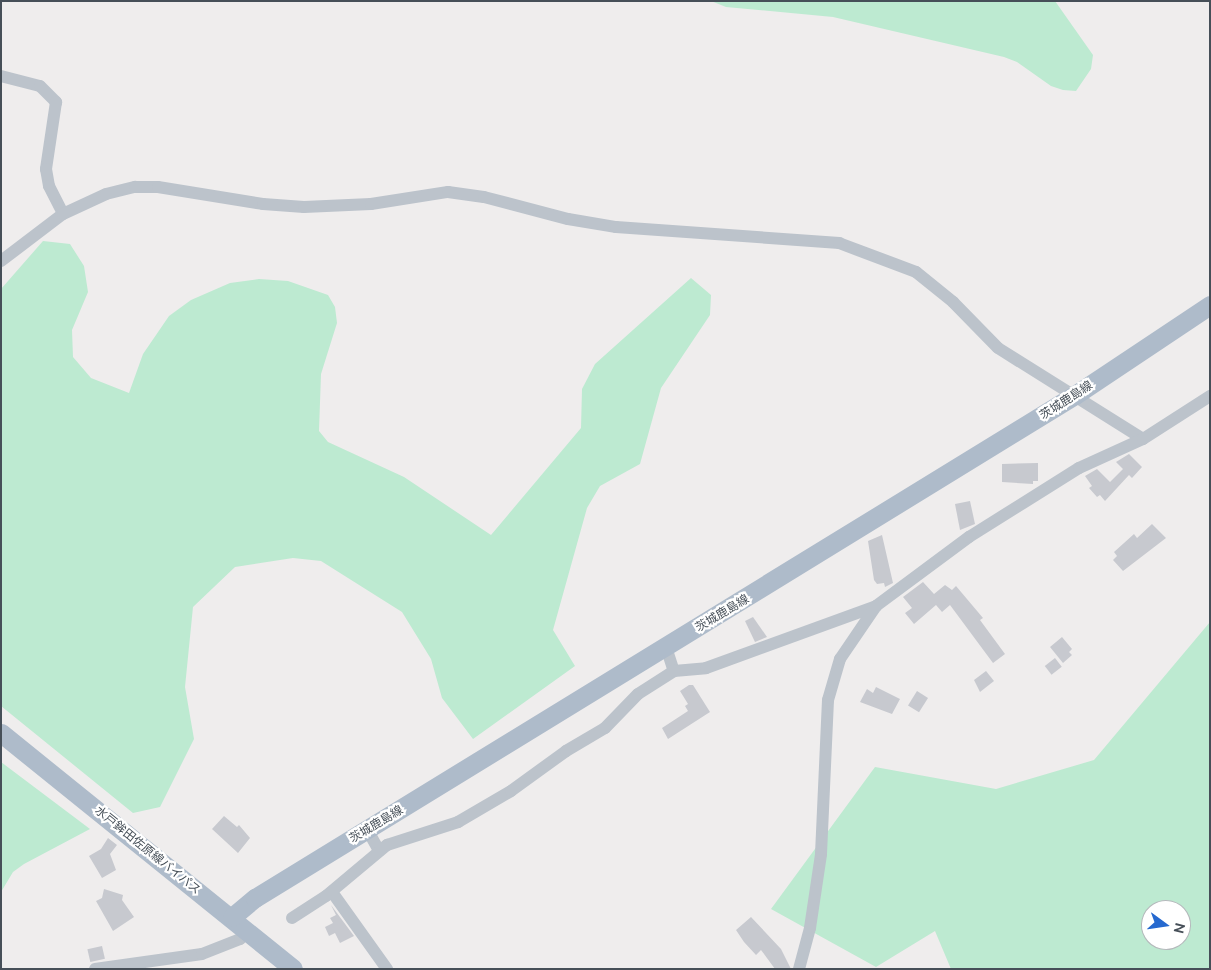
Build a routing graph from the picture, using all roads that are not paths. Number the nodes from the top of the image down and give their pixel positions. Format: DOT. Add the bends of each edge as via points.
graph roads {
  1 [pos="1,76"];
  2 [pos="63,214"];
  3 [pos="1,261"];
  4 [pos="1210,305"];
  5 [pos="1075,395"];
  6 [pos="1210,396"];
  7 [pos="1143,439"];
  8 [pos="876,606"];
  9 [pos="666,647"];
  10 [pos="674,671"];
  11 [pos="1,733"];
  12 [pos="367,829"];
  13 [pos="379,851"];
  14 [pos="332,892"];
  15 [pos="232,918"];
  16 [pos="292,918"];
  17 [pos="247,930"];
  18 [pos="95,969"];
  19 [pos="293,969"];
  20 [pos="387,969"];
  21 [pos="799,969"];
  1 -- 2 [label="street" via="40,86 56,102 46,169 49,186"];
  2 -- 3 [label="street"];
  2 -- 5 [label="street" via="106,194 135,187 158,187 263,204 304,207 371,204 448,192 484,197 568,220 616,227 839,243 916,272 953,302 998,348"];
  4 -- 5 [label="main road, 茨城鹿島線"];
  5 -- 7 [label="street"];
  5 -- 9 [label="main road, 茨城鹿島線"];
  6 -- 7 [label="street"];
  7 -- 8 [label="street" via="1079,468 969,537"];
  8 -- 10 [label="street" via="706,668"];
  8 -- 21 [label="street" via="840,659 828,700 822,854 810,928"];
  9 -- 10 [label="street"];
  9 -- 12 [label="main road, 茨城鹿島線"];
  10 -- 13 [label="street" via="638,694 606,728 566,751 511,791 458,822 387,845"];
  11 -- 15 [label="main road, 水戸鉾田佐原線バイパス"];
  12 -- 13 [label="street"];
  12 -- 15 [label="main road, 茨城鹿島線" via="255,898"];
  13 -- 14 [label="street"];
  14 -- 16 [label="street"];
  14 -- 20 [label="street"];
  15 -- 17 [label="main road, 水戸鉾田佐原線バイパス"];
  17 -- 18 [label="street" via="240,939 202,954"];
  17 -- 19 [label="main road, 水戸鉾田佐原線バイパス"];
}
